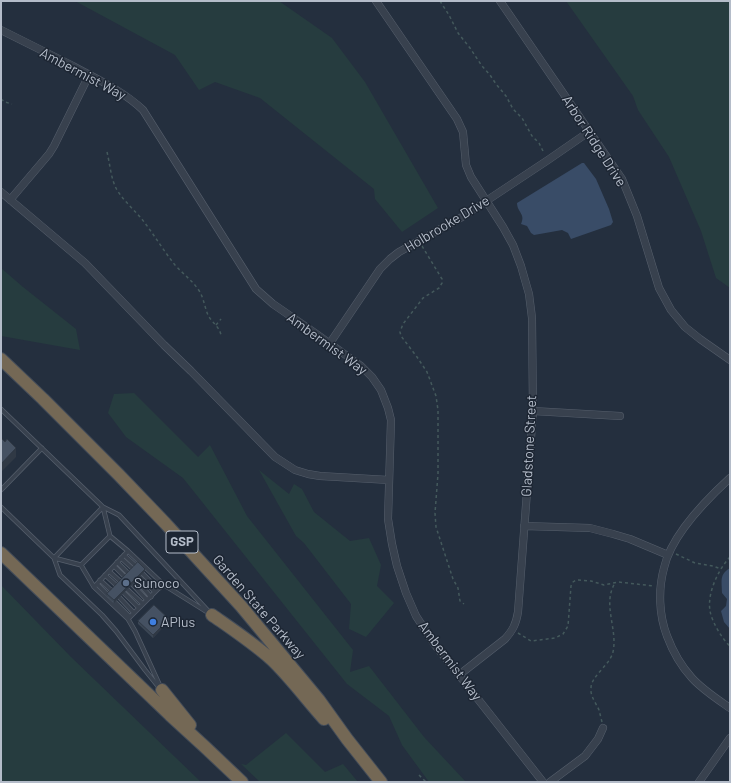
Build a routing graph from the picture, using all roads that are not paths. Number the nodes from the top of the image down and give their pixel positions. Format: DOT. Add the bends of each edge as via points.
graph roads {
  1 [pos="376,1"];
  2 [pos="500,1"];
  3 [pos="1,30"];
  4 [pos="89,75"];
  5 [pos="590,131"];
  6 [pos="1,192"];
  7 [pos="10,200"];
  8 [pos="486,201"];
  9 [pos="330,343"];
  10 [pos="1,359"];
  11 [pos="730,360"];
  12 [pos="1,408"];
  13 [pos="533,411"];
  14 [pos="620,416"];
  15 [pos="42,448"];
  16 [pos="730,478"];
  17 [pos="389,480"];
  18 [pos="1,490"];
  19 [pos="104,507"];
  20 [pos="1,508"];
  21 [pos="524,526"];
  22 [pos="110,536"];
  23 [pos="128,550"];
  24 [pos="1,553"];
  25 [pos="669,554"];
  26 [pos="122,556"];
  27 [pos="54,558"];
  28 [pos="117,562"];
  29 [pos="81,565"];
  30 [pos="114,566"];
  31 [pos="134,568"];
  32 [pos="109,571"];
  33 [pos="105,574"];
  34 [pos="129,574"];
  35 [pos="125,577"];
  36 [pos="100,580"];
  37 [pos="136,580"];
  38 [pos="121,582"];
  39 [pos="132,584"];
  40 [pos="95,585"];
  41 [pos="164,585"];
  42 [pos="117,586"];
  43 [pos="127,589"];
  44 [pos="158,589"];
  45 [pos="112,591"];
  46 [pos="155,592"];
  47 [pos="124,593"];
  48 [pos="108,595"];
  49 [pos="151,596"];
  50 [pos="119,597"];
  51 [pos="147,600"];
  52 [pos="115,602"];
  53 [pos="143,604"];
  54 [pos="138,608"];
  55 [pos="134,613"];
  56 [pos="212,615"];
  57 [pos="129,618"];
  58 [pos="459,674"];
  59 [pos="162,690"];
  60 [pos="730,708"];
  61 [pos="603,728"];
  62 [pos="730,738"];
  63 [pos="347,739"];
  64 [pos="205,747"];
  65 [pos="242,782"];
  66 [pos="381,782"];
  67 [pos="543,782"];
  68 [pos="550,782"];
  69 [pos="699,782"];
  1 -- 8 [label="street" via="457,119 463,132 466,165"];
  2 -- 5 [label="street, Arbor Ridge Drive"];
  3 -- 4 [label="street, Ambermist Way"];
  4 -- 7 [label="street" via="54,146"];
  4 -- 9 [label="street, Ambermist Way" via="122,93 143,110 256,289 273,304"];
  5 -- 8 [label="street, Holbrooke Drive"];
  5 -- 11 [label="street, Arbor Ridge Drive" via="622,178 638,216 659,288 671,310 685,327"];
  6 -- 7 [label="street"];
  7 -- 17 [label="street" via="85,263 275,457 295,470 308,474"];
  8 -- 9 [label="street, Holbrooke Drive" via="390,259 380,269"];
  8 -- 13 [label="street, Gladstone Street" via="513,245 530,294"];
  9 -- 17 [label="street, Ambermist Way" via="361,366 382,390 391,420"];
  10 -- 63 [label="highway, Garden State Parkway / GSP" via="119,475 241,606 310,689"];
  12 -- 15 [label="lane"];
  13 -- 14 [label="street"];
  13 -- 21 [label="street, Gladstone Street"];
  15 -- 18 [label="lane"];
  15 -- 19 [label="lane"];
  16 -- 25 [label="street" via="692,518"];
  17 -- 58 [label="street, Ambermist Way" via="388,519 396,566 416,616 435,645"];
  19 -- 22 [label="lane"];
  19 -- 27 [label="lane"];
  19 -- 56 [label="lane" via="119,515"];
  20 -- 27 [label="lane"];
  21 -- 25 [label="street" via="590,528 630,539"];
  21 -- 58 [label="street, Gladstone Street" via="518,612 513,630"];
  22 -- 23 [label="lane"];
  22 -- 29 [label="lane"];
  23 -- 26 [label="lane"];
  23 -- 41 [label="lane"];
  24 -- 64 [label="highway"];
  25 -- 60 [label="street" via="664,567 660,599 664,628 682,666 702,687"];
  26 -- 28 [label="lane"];
  26 -- 31 [label="lane"];
  27 -- 29 [label="lane"];
  27 -- 59 [label="lane" via="60,576 102,615"];
  28 -- 30 [label="lane"];
  28 -- 34 [label="lane"];
  29 -- 40 [label="lane"];
  30 -- 32 [label="lane"];
  30 -- 35 [label="lane"];
  32 -- 33 [label="lane"];
  32 -- 38 [label="lane"];
  33 -- 36 [label="lane"];
  33 -- 42 [label="lane"];
  36 -- 40 [label="lane"];
  36 -- 45 [label="lane"];
  37 -- 49 [label="lane"];
  39 -- 51 [label="lane"];
  40 -- 48 [label="lane"];
  40 -- 57 [label="lane"];
  41 -- 44 [label="lane"];
  41 -- 56 [label="lane"];
  43 -- 53 [label="lane"];
  44 -- 46 [label="lane"];
  44 -- 46 [label="lane" via="141,575"];
  46 -- 49 [label="lane"];
  47 -- 54 [label="lane"];
  49 -- 51 [label="lane"];
  50 -- 55 [label="lane"];
  51 -- 53 [label="lane"];
  52 -- 57 [label="lane"];
  53 -- 54 [label="lane"];
  54 -- 55 [label="lane"];
  55 -- 57 [label="lane"];
  56 -- 63 [label="highway" via="269,658 324,719"];
  57 -- 59 [label="lane"];
  58 -- 67 [label="street, Ambermist Way"];
  59 -- 64 [label="highway"];
  61 -- 68 [label="street" via="585,756"];
  62 -- 69 [label="street"];
  63 -- 66 [label="highway, Garden State Parkway / GSP"];
  64 -- 65 [label="highway"];
}
